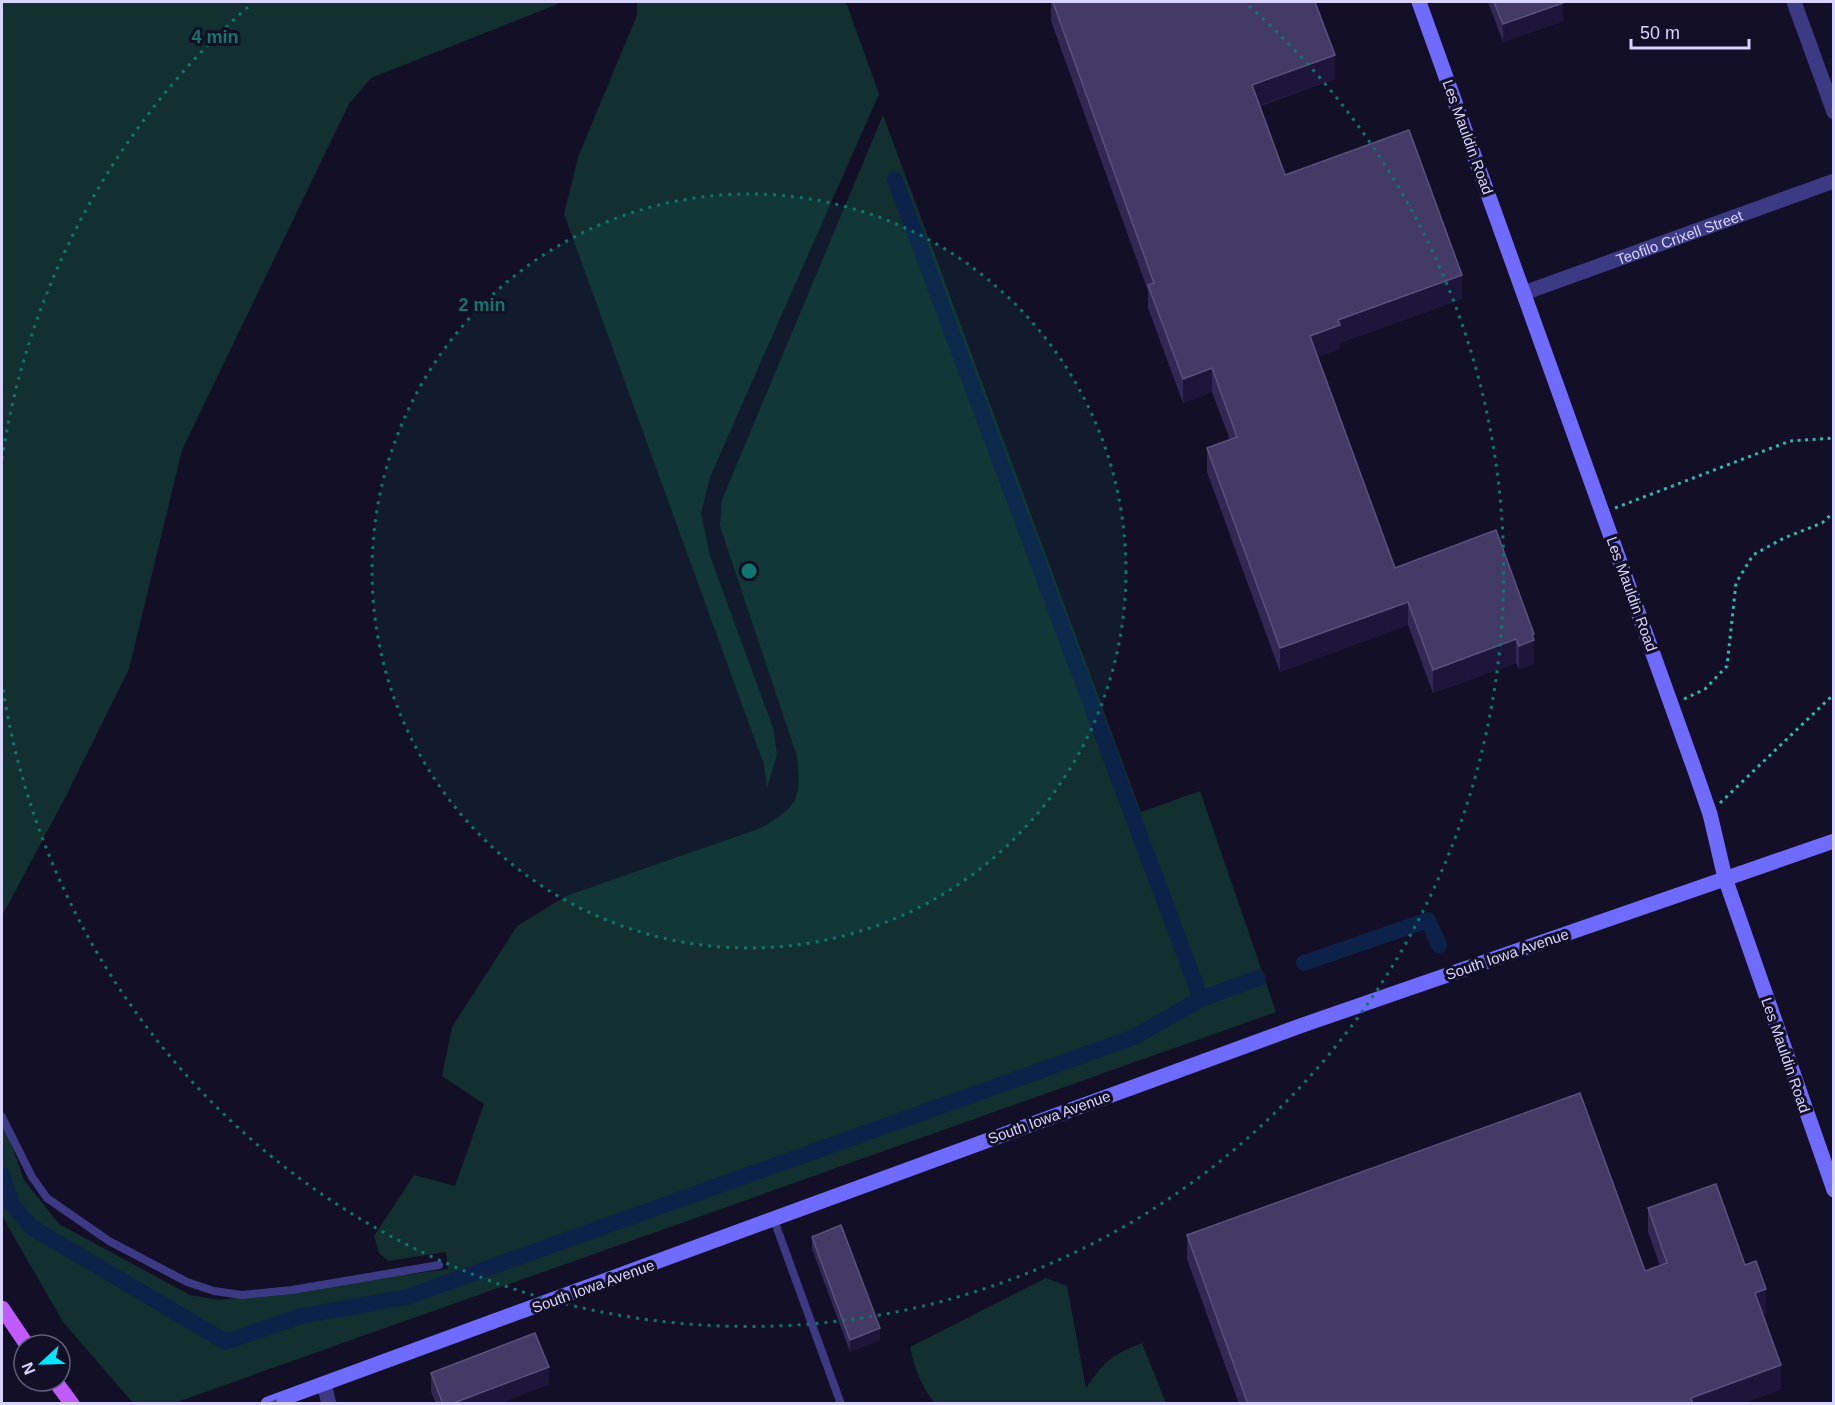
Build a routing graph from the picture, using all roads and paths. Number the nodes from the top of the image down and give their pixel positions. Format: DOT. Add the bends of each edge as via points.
graph roads {
  1 [pos="1419,2"];
  2 [pos="1794,2"];
  3 [pos="1833,112"];
  4 [pos="1833,181"];
  5 [pos="1524,293"];
  6 [pos="1833,438"];
  7 [pos="1833,512"];
  8 [pos="1602,513"];
  9 [pos="1833,694"];
  10 [pos="1672,705"];
  11 [pos="1710,814"];
  12 [pos="1833,841"];
  13 [pos="1725,878"];
  14 [pos="2,1117"];
  15 [pos="1833,1190"];
  16 [pos="774,1220"];
  17 [pos="439,1265"];
  18 [pos="2,1308"];
  19 [pos="19,1333"];
  20 [pos="324,1384"];
  21 [pos="268,1404"];
  22 [pos="329,1404"];
  23 [pos="841,1404"];
  1 -- 5 [label="street, Les Mauldin Road"];
  2 -- 3 [label="street"];
  4 -- 5 [label="street, Teofilo Crixell Street"];
  5 -- 8 [label="street, Les Mauldin Road"];
  6 -- 8 [label="path" via="1790,441"];
  7 -- 10 [label="path" via="1821,523 1753,555 1736,583 1727,666 1705,689"];
  8 -- 10 [label="street, Les Mauldin Road"];
  9 -- 11 [label="path"];
  10 -- 11 [label="street, Les Mauldin Road"];
  11 -- 13 [label="street, Les Mauldin Road"];
  12 -- 13 [label="street, South Iowa Avenue"];
  13 -- 15 [label="street, Les Mauldin Road"];
  13 -- 16 [label="street, South Iowa Avenue" via="1037,1120"];
  14 -- 17 [label="lane" via="47,1198 109,1241 187,1282 242,1295"];
  16 -- 20 [label="street, South Iowa Avenue"];
  16 -- 23 [label="lane"];
  18 -- 19 [label="main road"];
  20 -- 21 [label="street, South Iowa Avenue"];
  20 -- 22 [label="street"];
}
